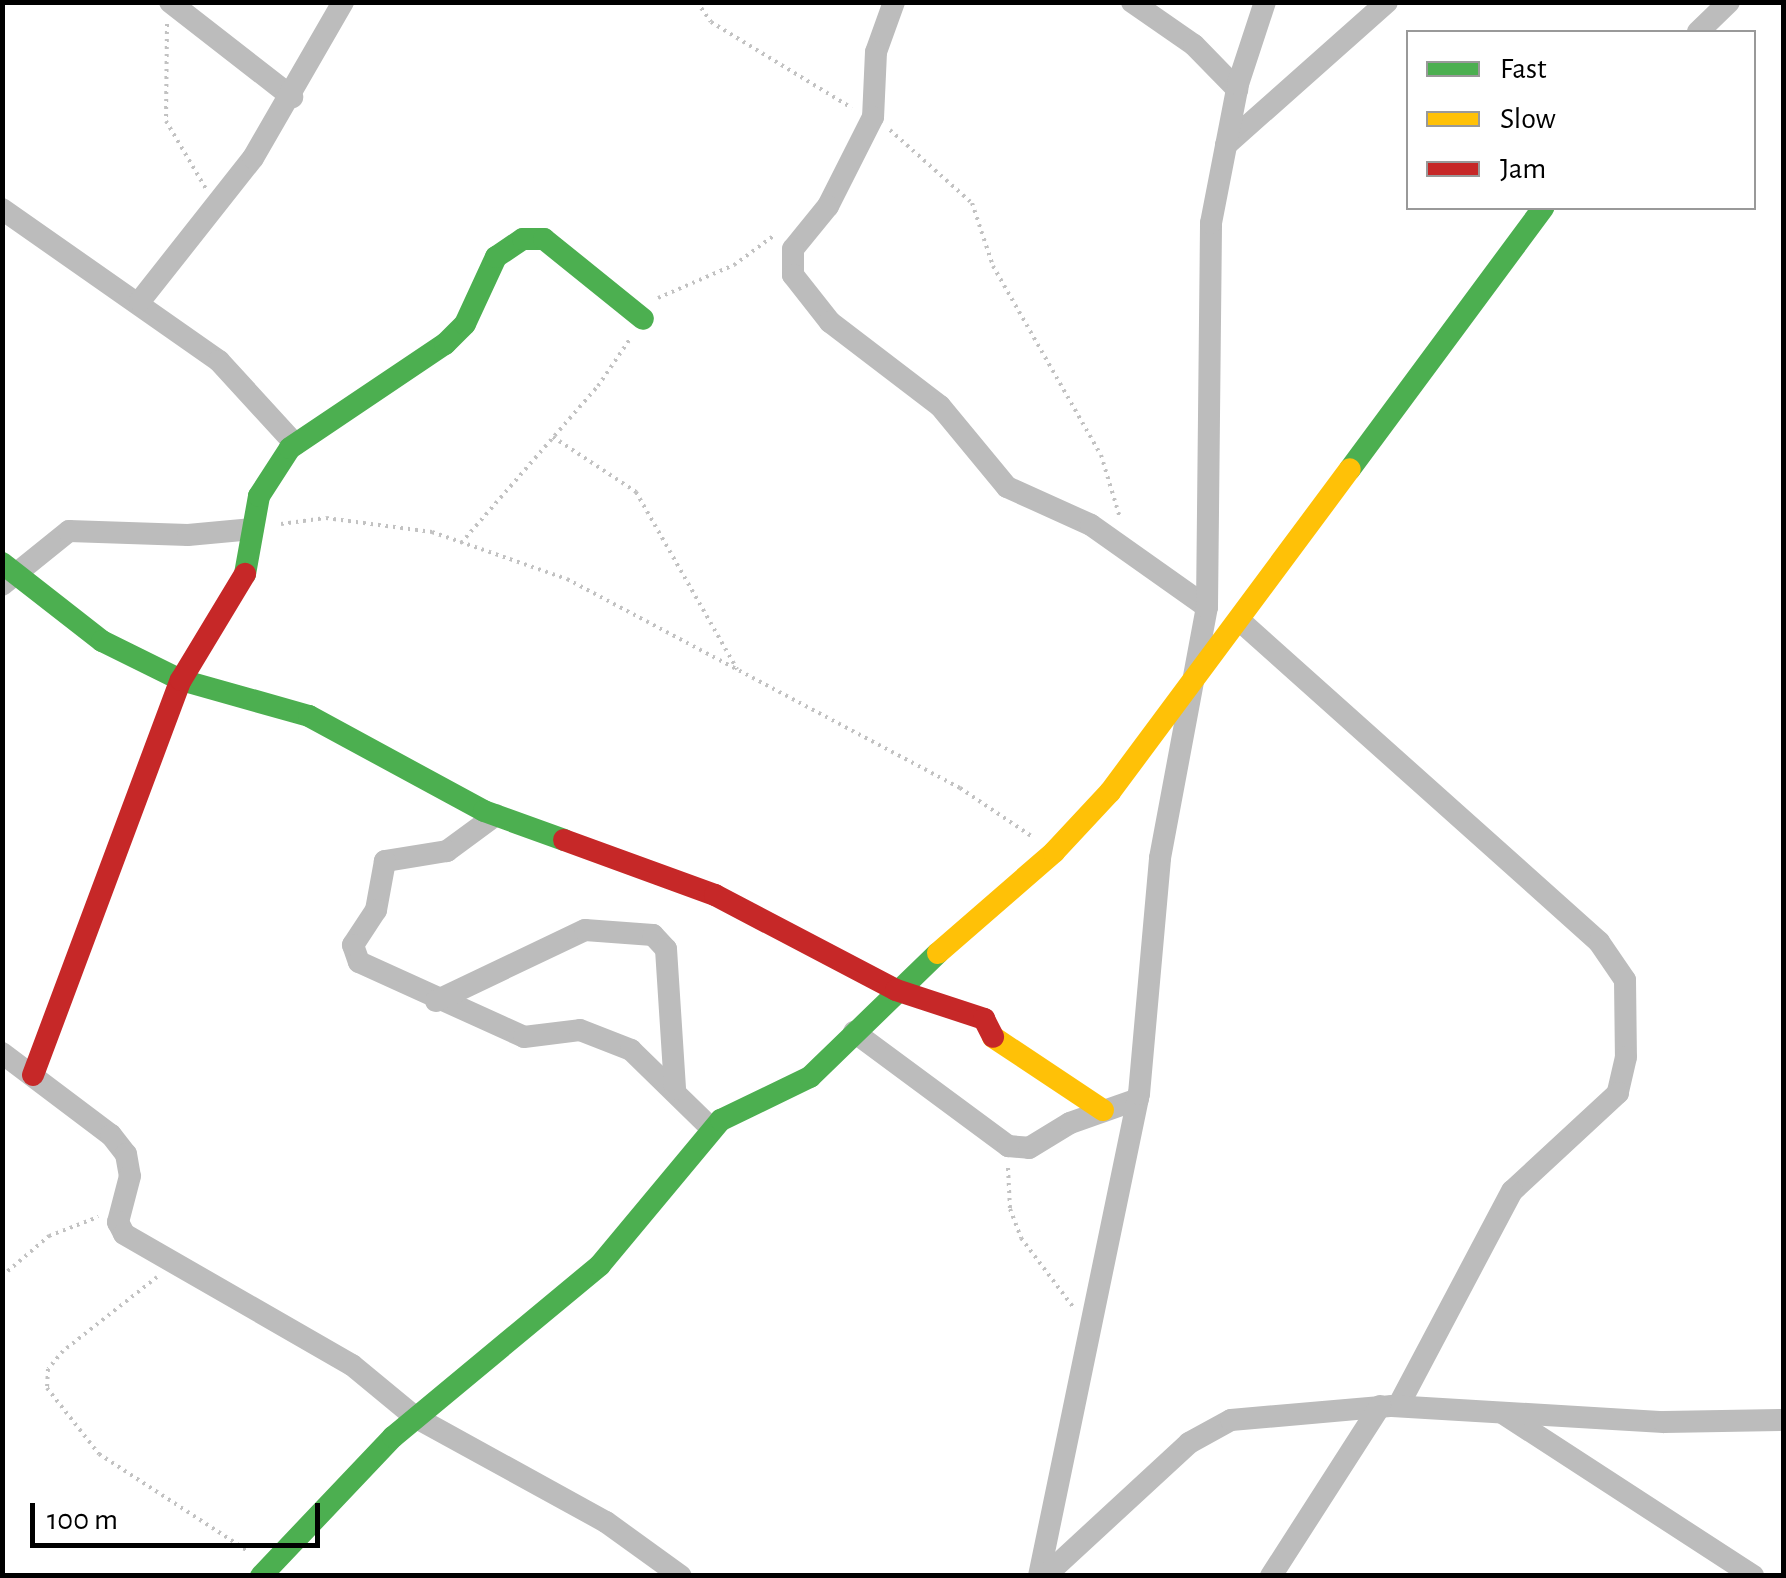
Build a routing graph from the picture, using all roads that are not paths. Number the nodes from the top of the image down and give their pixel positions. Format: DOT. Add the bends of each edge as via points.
graph roads {
  1 [pos="343,2"];
  2 [pos="894,2"];
  3 [pos="1132,2"];
  4 [pos="1387,2"];
  5 [pos="1729,2"];
  6 [pos="1263,5"];
  7 [pos="169,10"];
  8 [pos="1700,30"];
  9 [pos="1237,88"];
  10 [pos="292,97"];
  11 [pos="1226,146"];
  12 [pos="2,209"];
  13 [pos="1542,210"];
  14 [pos="140,301"];
  15 [pos="643,320"];
  16 [pos="295,444"];
  17 [pos="254,529"];
  18 [pos="8,574"];
  19 [pos="1206,607"];
  20 [pos="1239,620"];
  21 [pos="180,680"];
  22 [pos="1186,689"];
  23 [pos="496,815"];
  24 [pos="896,990"];
  25 [pos="436,1001"];
  26 [pos="854,1032"];
  27 [pos="2,1054"];
  28 [pos="34,1075"];
  29 [pos="675,1089"];
  30 [pos="1138,1099"];
  31 [pos="1103,1110"];
  32 [pos="712,1129"];
  33 [pos="1389,1406"];
  34 [pos="1504,1413"];
  35 [pos="415,1417"];
  36 [pos="1784,1420"];
  37 [pos="266,1570"];
  38 [pos="681,1576"];
  39 [pos="1042,1576"];
  40 [pos="1270,1576"];
  41 [pos="1753,1576"];
  1 -- 10 [label="street"];
  2 -- 19 [label="street" via="876,52 873,117 828,206 793,249 793,275 830,322 940,406 1007,487 1092,526"];
  3 -- 9 [label="street" via="1194,46"];
  4 -- 11 [label="street"];
  5 -- 8 [label="street"];
  6 -- 9 [label="street"];
  7 -- 10 [label="street"];
  9 -- 11 [label="street"];
  10 -- 14 [label="street"];
  11 -- 19 [label="street" via="1211,223"];
  12 -- 14 [label="street"];
  13 -- 20 [label="street"];
  14 -- 16 [label="street" via="219,361"];
  15 -- 16 [label="street" via="544,239 523,239 496,257 464,324 445,344"];
  16 -- 17 [label="street" via="259,496"];
  17 -- 18 [label="street" via="188,535 70,531"];
  17 -- 21 [label="street" via="246,572"];
  18 -- 21 [label="street" via="102,641"];
  19 -- 22 [label="street"];
  20 -- 22 [label="street"];
  20 -- 33 [label="street" via="1599,942 1625,980 1626,1057 1618,1093 1512,1191"];
  21 -- 23 [label="street" via="309,716"];
  21 -- 28 [label="street"];
  22 -- 24 [label="street" via="1110,792 1054,852"];
  22 -- 30 [label="street" via="1160,858"];
  23 -- 24 [label="street" via="738,904"];
  23 -- 25 [label="street" via="447,851 390,857 376,910 354,945 365,966"];
  24 -- 26 [label="street"];
  24 -- 31 [label="street" via="984,1019 1004,1049"];
  25 -- 29 [label="street" via="524,1037 580,1030 603,1036 631,1050"];
  25 -- 29 [label="street" via="585,930 653,935 666,949"];
  26 -- 31 [label="street" via="1008,1146 1030,1148"];
  26 -- 32 [label="street" via="802,1083 732,1111"];
  27 -- 28 [label="street"];
  28 -- 35 [label="street" via="126,1154 130,1176 119,1214 124,1234 352,1364"];
  29 -- 32 [label="street"];
  30 -- 31 [label="street"];
  30 -- 39 [label="street" via="1064,1432"];
  32 -- 35 [label="street" via="600,1265"];
  33 -- 34 [label="street"];
  33 -- 39 [label="street" via="1268,1415 1207,1430"];
  33 -- 40 [label="street"];
  34 -- 36 [label="street"];
  34 -- 41 [label="street"];
  35 -- 37 [label="street"];
  35 -- 38 [label="street" via="606,1522"];
}
